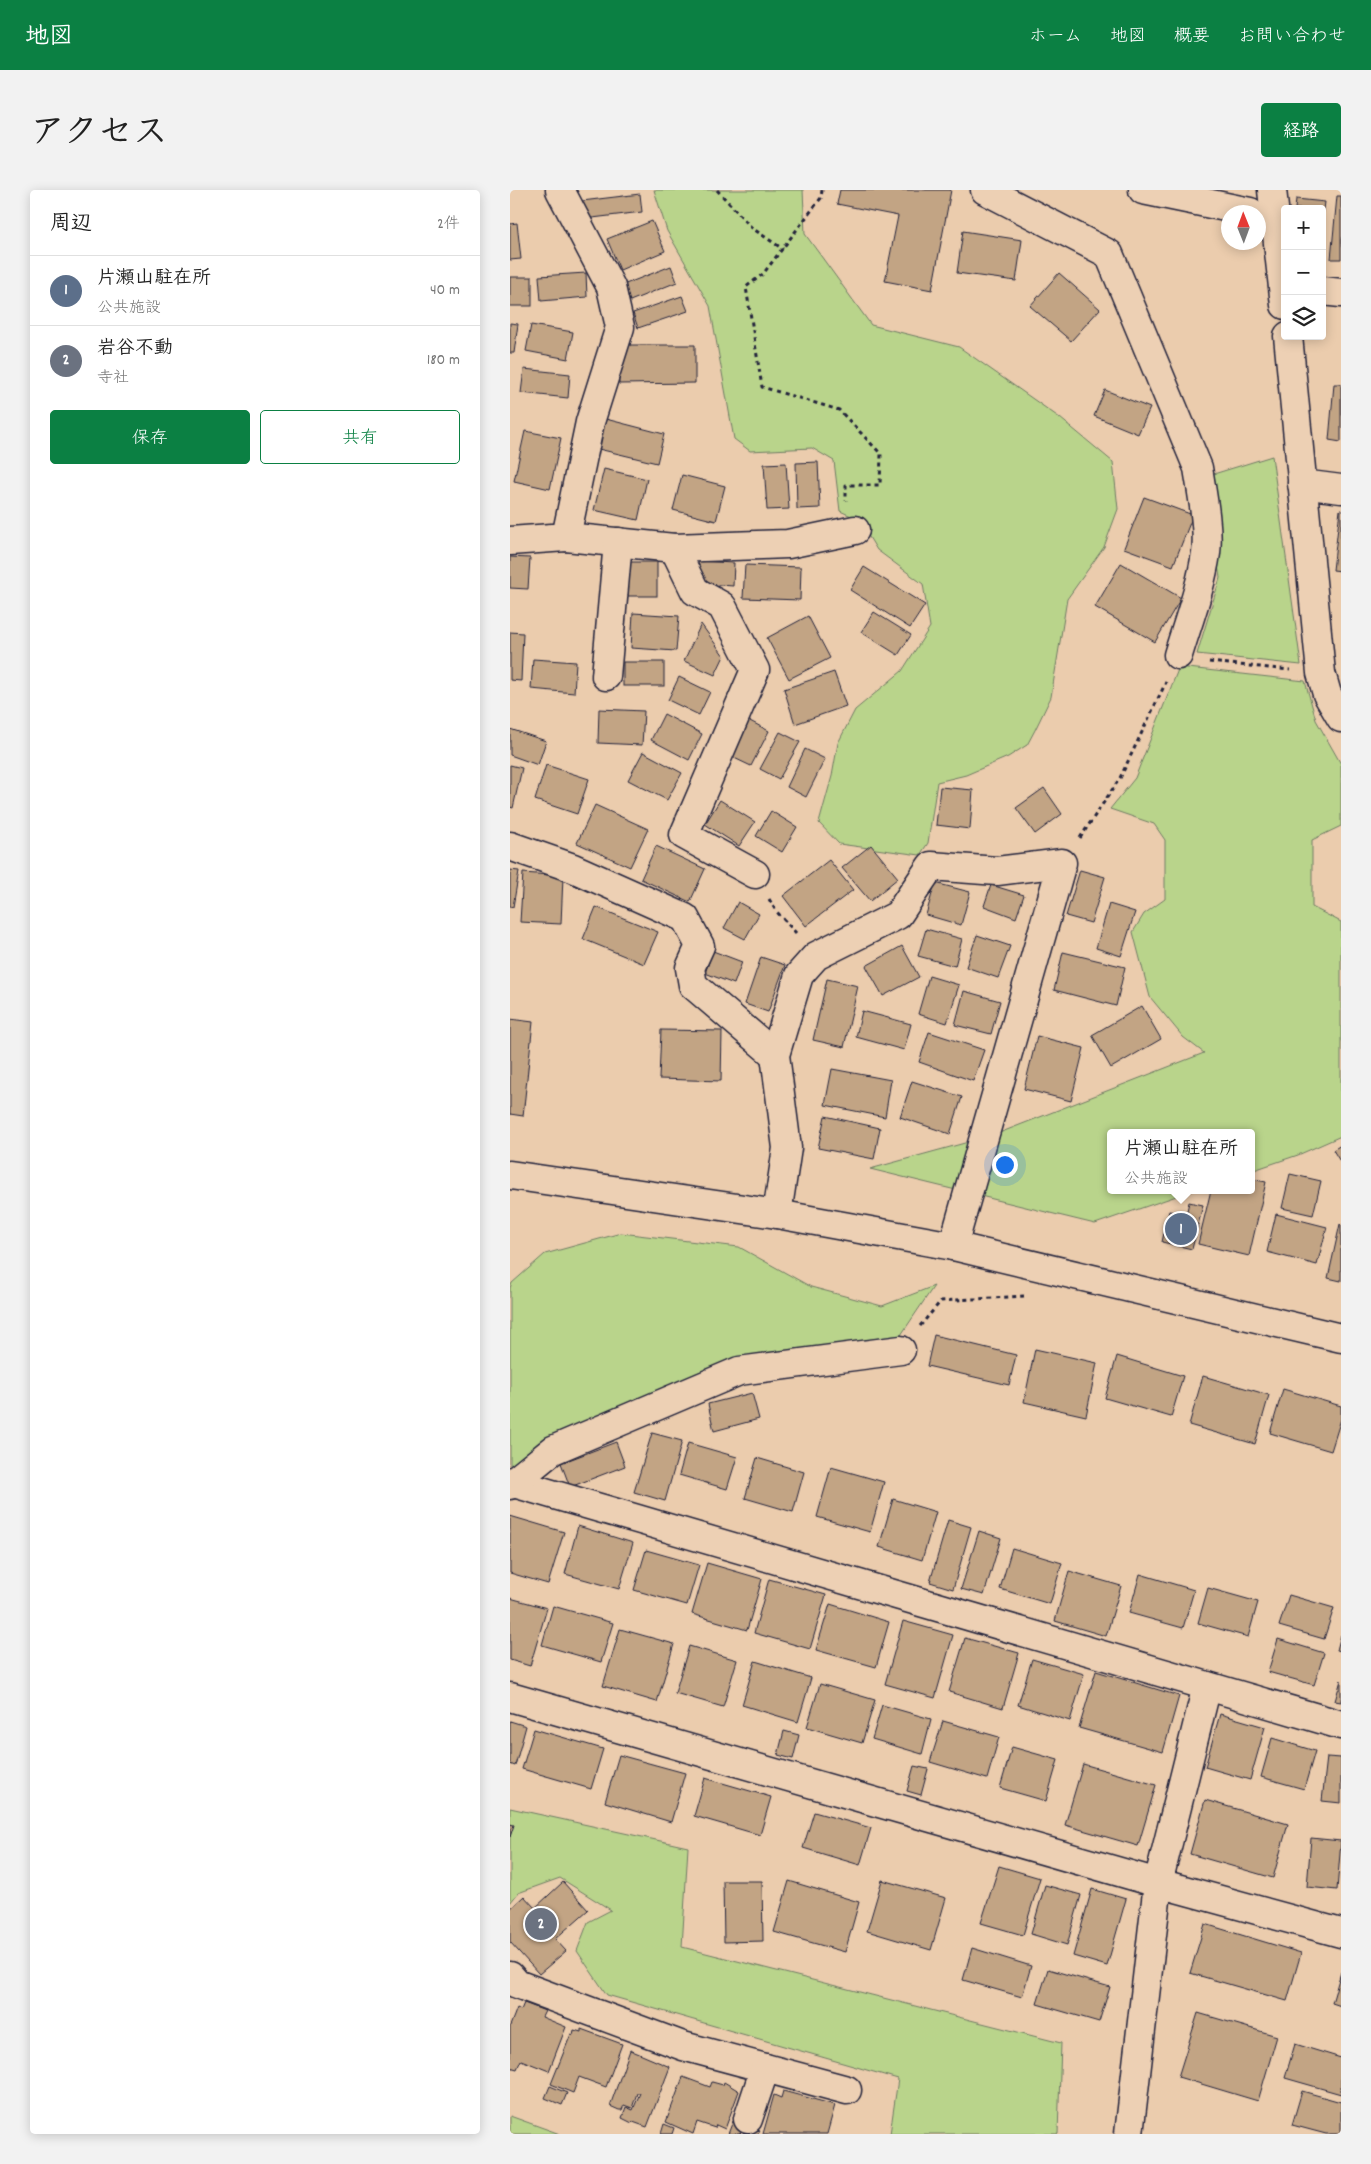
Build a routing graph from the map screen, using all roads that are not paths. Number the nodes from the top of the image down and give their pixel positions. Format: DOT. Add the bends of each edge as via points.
graph roads {
  1 [pos="560,190"];
  2 [pos="985,190"];
  3 [pos="1143,190"];
  4 [pos="1272,190"];
  5 [pos="1265,205"];
  6 [pos="1221,207"];
  7 [pos="1266,232"];
  8 [pos="1281,283"];
  9 [pos="1326,291"];
  10 [pos="1341,293"];
  11 [pos="1288,340"];
  12 [pos="1302,484"];
  13 [pos="1341,489"];
  14 [pos="855,530"];
  15 [pos="566,538"];
  16 [pos="510,541"];
  17 [pos="618,542"];
  18 [pos="674,548"];
  19 [pos="1178,655"];
  20 [pos="606,676"];
  21 [pos="1330,687"];
  22 [pos="1341,718"];
  23 [pos="510,846"];
  24 [pos="756,874"];
  25 [pos="775,1055"];
  26 [pos="510,1175"];
  27 [pos="777,1214"];
  28 [pos="953,1246"];
  29 [pos="1341,1338"];
  30 [pos="900,1350"];
  31 [pos="512,1484"];
  32 [pos="1208,1686"];
  33 [pos="510,1696"];
  34 [pos="1341,1725"];
  35 [pos="1158,1883"];
  36 [pos="1341,1933"];
  37 [pos="510,1976"];
  38 [pos="765,2068"];
  39 [pos="847,2090"];
  40 [pos="748,2119"];
  41 [pos="1129,2134"];
  1 -- 15 [label="street" via="611,287 620,326 590,422"];
  2 -- 19 [label="street" via="1109,254 1187,441 1198,468 1206,552"];
  3 -- 6 [label="street"];
  4 -- 5 [label="street"];
  7 -- 8 [label="street"];
  9 -- 10 [label="street"];
  11 -- 12 [label="street"];
  12 -- 13 [label="street"];
  12 -- 21 [label="street"];
  14 -- 18 [label="street" via="788,544"];
  15 -- 16 [label="street"];
  15 -- 17 [label="street"];
  17 -- 18 [label="street"];
  17 -- 20 [label="street"];
  18 -- 24 [label="street" via="695,591 722,606 755,670 684,835"];
  21 -- 22 [label="street"];
  23 -- 25 [label="street" via="573,868 685,918 700,946 690,968 693,985"];
  25 -- 27 [label="street" via="787,1148"];
  25 -- 28 [label="street" via="800,975 816,956 898,915 931,866 997,871 1062,863"];
  26 -- 27 [label="street"];
  27 -- 28 [label="street"];
  28 -- 29 [label="street"];
  30 -- 31 [label="street" via="739,1371 554,1450"];
  31 -- 32 [label="street"];
  32 -- 34 [label="street"];
  32 -- 35 [label="street"];
  33 -- 35 [label="street"];
  35 -- 36 [label="street"];
  35 -- 41 [label="street"];
  37 -- 38 [label="street" via="517,1984 683,2046"];
  38 -- 39 [label="street"];
  38 -- 40 [label="street"];
}
